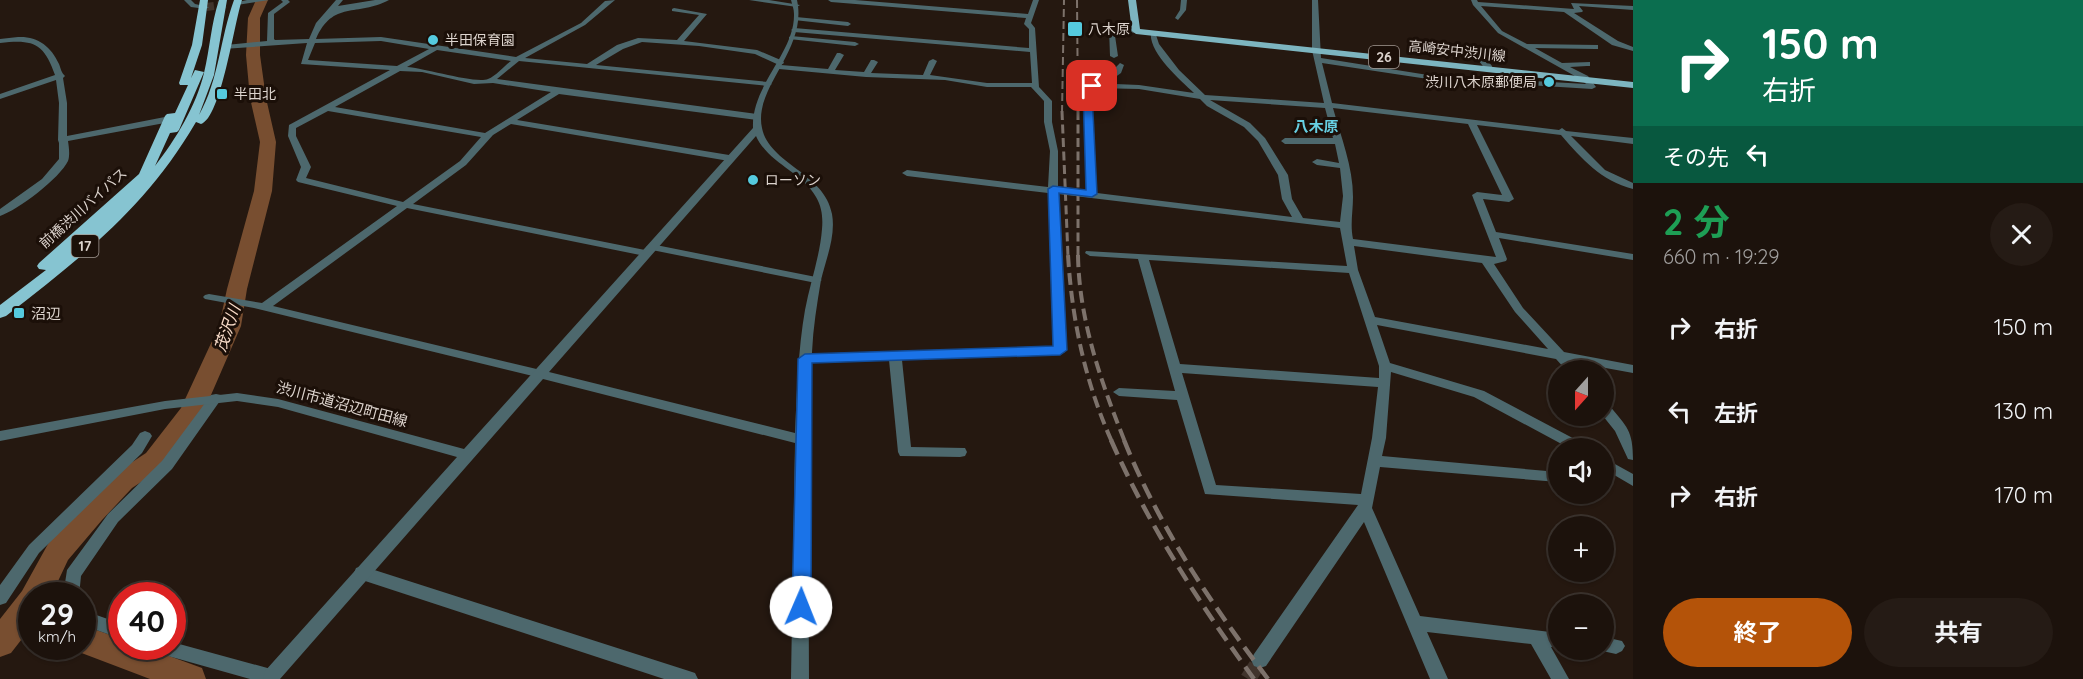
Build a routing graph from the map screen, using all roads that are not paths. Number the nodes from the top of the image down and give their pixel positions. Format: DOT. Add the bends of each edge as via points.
graph roads {
  1 [pos="187,0"];
  2 [pos="266,0"];
  3 [pos="284,0"];
  4 [pos="340,0"];
  5 [pos="386,0"];
  6 [pos="612,0"];
  7 [pos="752,0"];
  8 [pos="831,0"];
  9 [pos="1036,0"];
  10 [pos="1132,0"];
  11 [pos="1184,0"];
  12 [pos="1315,0"];
  13 [pos="234,2"];
  14 [pos="1475,2"];
  15 [pos="796,3"];
  16 [pos="900,3"];
  17 [pos="205,4"];
  18 [pos="922,4"];
  19 [pos="1633,8"];
  20 [pos="333,9"];
  21 [pos="674,10"];
  22 [pos="1567,10"];
  23 [pos="1030,16"];
  24 [pos="1178,18"];
  25 [pos="834,23"];
  26 [pos="848,24"];
  27 [pos="216,29"];
  28 [pos="794,29"];
  29 [pos="1136,31"];
  30 [pos="828,33"];
  31 [pos="1153,33"];
  32 [pos="311,40"];
  33 [pos="0,41"];
  34 [pos="274,42"];
  35 [pos="679,42"];
  36 [pos="855,44"];
  37 [pos="1525,46"];
  38 [pos="226,47"];
  39 [pos="437,47"];
  40 [pos="1595,47"];
  41 [pos="1633,49"];
  42 [pos="1032,50"];
  43 [pos="1475,51"];
  44 [pos="840,55"];
  45 [pos="1317,55"];
  46 [pos="1114,56"];
  47 [pos="520,57"];
  48 [pos="933,61"];
  49 [pos="874,62"];
  50 [pos="590,64"];
  51 [pos="1587,64"];
  52 [pos="779,65"];
  53 [pos="1120,65"];
  54 [pos="1561,65"];
  55 [pos="1489,68"];
  56 [pos="396,70"];
  57 [pos="830,72"];
  58 [pos="866,75"];
  59 [pos="61,76"];
  60 [pos="926,78"];
  61 [pos="1585,78"];
  62 [pos="490,81"];
  63 [pos="768,84"];
  64 [pos="1035,85"];
  65 [pos="1633,85"];
  66 [pos="1112,86"];
  67 [pos="558,91"];
  68 [pos="0,97"];
  69 [pos="1204,97"];
  70 [pos="1328,105"];
  71 [pos="327,108"];
  72 [pos="170,119"];
  73 [pos="509,121"];
  74 [pos="1472,121"];
  75 [pos="757,123"];
  76 [pos="1562,131"];
  77 [pos="488,136"];
  78 [pos="62,140"];
  79 [pos="1285,141"];
  80 [pos="1338,141"];
  81 [pos="1633,141"];
  82 [pos="729,158"];
  83 [pos="1317,162"];
  84 [pos="1344,166"];
  85 [pos="161,170"];
  86 [pos="907,173"];
  87 [pos="148,179"];
  88 [pos="1633,186"];
  89 [pos="1053,189"];
  90 [pos="1092,194"];
  91 [pos="405,205"];
  92 [pos="0,213"];
  93 [pos="1299,220"];
  94 [pos="1345,226"];
  95 [pos="1491,234"];
  96 [pos="1348,242"];
  97 [pos="648,250"];
  98 [pos="1090,253"];
  99 [pos="1143,256"];
  100 [pos="1633,257"];
  101 [pos="1486,260"];
  102 [pos="1353,270"];
  103 [pos="816,280"];
  104 [pos="212,297"];
  105 [pos="0,299"];
  106 [pos="264,307"];
  107 [pos="0,313"];
  108 [pos="1369,320"];
  109 [pos="0,324"];
  110 [pos="895,356"];
  111 [pos="1562,357"];
  112 [pos="805,359"];
  113 [pos="1565,360"];
  114 [pos="1385,366"];
  115 [pos="1175,368"];
  116 [pos="1633,369"];
  117 [pos="541,374"];
  118 [pos="1385,383"];
  119 [pos="1119,392"];
  120 [pos="1183,396"];
  121 [pos="212,399"];
  122 [pos="1614,418"];
  123 [pos="1627,430"];
  124 [pos="0,436"];
  125 [pos="145,436"];
  126 [pos="1560,438"];
  127 [pos="803,440"];
  128 [pos="960,452"];
  129 [pos="467,455"];
  130 [pos="1633,455"];
  131 [pos="1375,461"];
  132 [pos="1614,469"];
  133 [pos="1548,476"];
  134 [pos="1633,481"];
  135 [pos="1366,504"];
  136 [pos="362,573"];
  137 [pos="72,582"];
  138 [pos="0,598"];
  139 [pos="1415,623"];
  140 [pos="1536,637"];
  141 [pos="1548,639"];
  142 [pos="186,653"];
  143 [pos="1260,660"];
  144 [pos="271,678"];
  145 [pos="689,679"];
  146 [pos="800,679"];
  147 [pos="1439,679"];
  148 [pos="1560,679"];
  1 -- 17 [label="street" via="193,6"];
  2 -- 13 [label="street"];
  3 -- 34 [label="street" via="287,2 271,13 270,40"];
  4 -- 20 [label="street"];
  5 -- 20 [label="street"];
  6 -- 47 [label="street" via="600,6 583,24"];
  7 -- 15 [label="street"];
  8 -- 16 [label="street"];
  9 -- 23 [label="street"];
  10 -- 29 [label="main road"];
  11 -- 24 [label="street"];
  12 -- 45 [label="street"];
  13 -- 27 [label="highway, 前橋渋川バイパス / 17"];
  13 -- 38 [label="highway, 17"];
  14 -- 22 [label="street"];
  14 -- 37 [label="street" via="1500,32"];
  15 -- 28 [label="street"];
  16 -- 18 [label="street"];
  17 -- 72 [label="highway, 17" via="197,45"];
  18 -- 23 [label="street"];
  19 -- 22 [label="street" via="1573,4 1580,11"];
  20 -- 32 [label="street" via="318,24"];
  21 -- 35 [label="street" via="704,14"];
  22 -- 41 [label="street" via="1615,43"];
  23 -- 42 [label="street" via="1027,24 1032,28"];
  25 -- 26 [label="street"];
  25 -- 28 [label="street"];
  25 -- 30 [label="street"];
  27 -- 85 [label="highway, 前橋渋川バイパス / 17" via="207,82 196,111"];
  27 -- 87 [label="highway, 前橋渋川バイパス / 17" via="182,112"];
  28 -- 30 [label="street"];
  28 -- 36 [label="street"];
  28 -- 52 [label="street"];
  29 -- 31 [label="main road, 高崎安中渋川線 / 26"];
  29 -- 46 [label="street" via="1107,28"];
  30 -- 42 [label="street" via="943,47"];
  31 -- 45 [label="main road, 高崎安中渋川線 / 26"];
  31 -- 69 [label="street" via="1155,44 1176,72"];
  32 -- 34 [label="street"];
  32 -- 39 [label="street" via="381,39"];
  32 -- 56 [label="street" via="304,62"];
  33 -- 59 [label="street" via="29,39 41,45"];
  34 -- 38 [label="street"];
  35 -- 50 [label="street" via="634,41"];
  35 -- 52 [label="street" via="757,52"];
  37 -- 40 [label="street"];
  37 -- 54 [label="street"];
  38 -- 85 [label="highway, 17" via="220,81 207,112"];
  39 -- 47 [label="street"];
  39 -- 56 [label="street"];
  42 -- 64 [label="street"];
  43 -- 55 [label="street"];
  44 -- 57 [label="street"];
  45 -- 55 [label="main road, 高崎安中渋川線 / 26"];
  45 -- 61 [label="street" via="1428,77 1592,87"];
  45 -- 70 [label="street"];
  47 -- 50 [label="street"];
  47 -- 62 [label="street"];
  48 -- 60 [label="street"];
  49 -- 58 [label="street"];
  50 -- 63 [label="street"];
  51 -- 54 [label="street"];
  52 -- 57 [label="street"];
  52 -- 63 [label="street"];
  53 -- 66 [label="street" via="1110,76"];
  54 -- 61 [label="street"];
  55 -- 61 [label="main road, 高崎安中渋川線 / 26"];
  56 -- 62 [label="street" via="422,70 474,82"];
  56 -- 71 [label="street"];
  57 -- 58 [label="street"];
  58 -- 60 [label="street"];
  59 -- 68 [label="street"];
  59 -- 78 [label="street"];
  60 -- 64 [label="street"];
  61 -- 65 [label="main road, 高崎安中渋川線 / 26"];
  62 -- 67 [label="street"];
  63 -- 75 [label="street"];
  64 -- 89 [label="street" via="1048,101 1054,150"];
  66 -- 69 [label="street"];
  66 -- 90 [label="street" via="1092,86 1087,92"];
  67 -- 73 [label="street"];
  67 -- 75 [label="street"];
  69 -- 70 [label="street"];
  69 -- 93 [label="street" via="1247,125 1262,140 1283,175 1287,199"];
  70 -- 74 [label="street"];
  70 -- 80 [label="street"];
  71 -- 77 [label="street"];
  71 -- 91 [label="street" via="292,127 306,167 301,180"];
  72 -- 78 [label="street"];
  72 -- 87 [label="highway, 17"];
  73 -- 77 [label="street"];
  73 -- 82 [label="street"];
  74 -- 76 [label="street"];
  74 -- 95 [label="street" via="1509,199 1477,195"];
  75 -- 82 [label="street"];
  75 -- 103 [label="street" via="764,144 811,184 826,207 826,238"];
  76 -- 81 [label="street"];
  76 -- 88 [label="street" via="1590,163 1611,178"];
  77 -- 91 [label="street" via="463,164"];
  78 -- 92 [label="street" via="64,159 58,168"];
  79 -- 80 [label="street"];
  80 -- 84 [label="street"];
  82 -- 97 [label="street"];
  83 -- 84 [label="street"];
  84 -- 94 [label="street" via="1348,196"];
  85 -- 87 [label="highway, 前橋渋川バイパス / 17"];
  86 -- 89 [label="street"];
  87 -- 105 [label="highway, 前橋渋川バイパス / 17"];
  87 -- 107 [label="highway, 前橋渋川バイパス / 17" via="114,222"];
  87 -- 109 [label="highway" via="126,223"];
  89 -- 90 [label="street"];
  89 -- 110 [label="street" via="1060,350"];
  90 -- 93 [label="street"];
  91 -- 97 [label="street"];
  91 -- 106 [label="street"];
  93 -- 94 [label="street"];
  94 -- 96 [label="street"];
  95 -- 100 [label="street"];
  95 -- 101 [label="street" via="1502,259"];
  96 -- 101 [label="street"];
  96 -- 102 [label="street"];
  97 -- 103 [label="street"];
  97 -- 117 [label="street"];
  98 -- 99 [label="street"];
  99 -- 102 [label="street"];
  99 -- 115 [label="street"];
  101 -- 111 [label="street" via="1519,310"];
  102 -- 108 [label="street"];
  103 -- 112 [label="street"];
  104 -- 106 [label="street"];
  106 -- 117 [label="street"];
  108 -- 111 [label="street"];
  108 -- 114 [label="street"];
  110 -- 112 [label="street"];
  110 -- 128 [label="street" via="905,452"];
  111 -- 113 [label="street"];
  111 -- 116 [label="street"];
  112 -- 127 [label="street"];
  114 -- 118 [label="street"];
  114 -- 126 [label="street" via="1479,394"];
  115 -- 118 [label="street"];
  115 -- 120 [label="street"];
  117 -- 127 [label="street"];
  117 -- 129 [label="street"];
  118 -- 131 [label="street"];
  119 -- 120 [label="street"];
  120 -- 135 [label="street" via="1210,489"];
  121 -- 124 [label="street, 渋川市道沼辺町田線"];
  121 -- 129 [label="street, 渋川市道沼辺町田線" via="278,403"];
  121 -- 137 [label="street" via="167,465 113,518 73,575"];
  122 -- 123 [label="street"];
  123 -- 130 [label="street"];
  125 -- 138 [label="street" via="137,449 34,549"];
  127 -- 146 [label="street"];
  129 -- 136 [label="street"];
  131 -- 133 [label="street"];
  131 -- 135 [label="street"];
  132 -- 134 [label="street"];
  135 -- 139 [label="street"];
  135 -- 143 [label="street"];
  136 -- 144 [label="street"];
  136 -- 145 [label="street"];
  139 -- 140 [label="street"];
  139 -- 147 [label="street"];
  140 -- 141 [label="street"];
  140 -- 148 [label="street"];
  142 -- 144 [label="street"];
}
